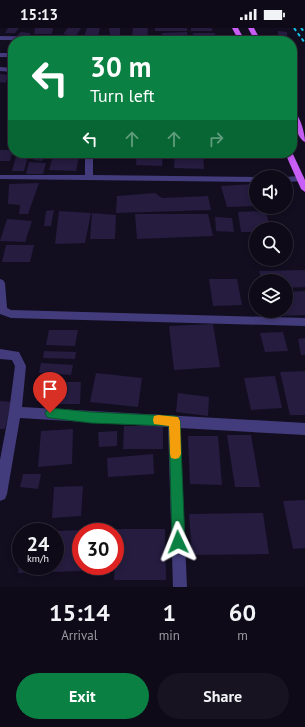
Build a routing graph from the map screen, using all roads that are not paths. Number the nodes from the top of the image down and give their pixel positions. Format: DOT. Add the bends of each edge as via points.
graph roads {
  1 [pos="297,123"];
  2 [pos="305,140"];
  3 [pos="89,158"];
  4 [pos="291,158"];
  5 [pos="0,177"];
  6 [pos="89,178"];
  7 [pos="249,179"];
  8 [pos="293,179"];
  9 [pos="301,179"];
  10 [pos="305,189"];
  11 [pos="0,283"];
  12 [pos="305,322"];
  13 [pos="0,354"];
  14 [pos="15,412"];
  15 [pos="174,421"];
  16 [pos="305,429"];
  17 [pos="0,494"];
  18 [pos="180,587"];
  1 -- 2 [label="main road"];
  3 -- 6 [label="street"];
  4 -- 9 [label="main road"];
  5 -- 6 [label="street"];
  6 -- 7 [label="street"];
  8 -- 9 [label="street"];
  9 -- 10 [label="main road"];
  11 -- 12 [label="street" via="2,311 11,314"];
  13 -- 14 [label="street" via="15,355 21,366"];
  14 -- 15 [label="street"];
  14 -- 17 [label="street"];
  15 -- 16 [label="street"];
  15 -- 18 [label="street"];
}
